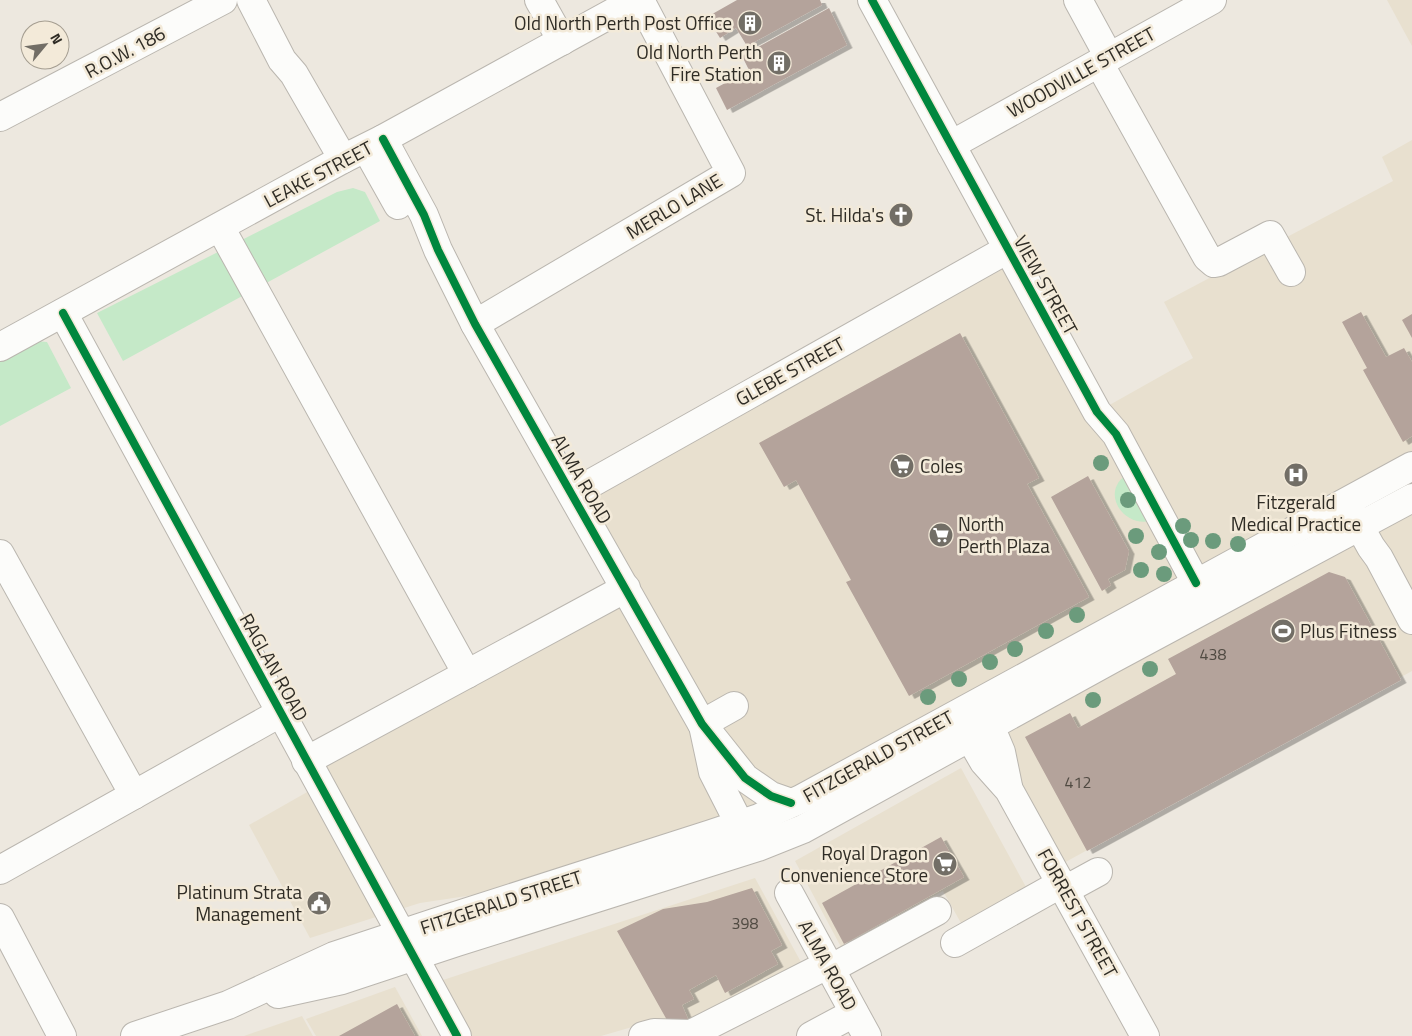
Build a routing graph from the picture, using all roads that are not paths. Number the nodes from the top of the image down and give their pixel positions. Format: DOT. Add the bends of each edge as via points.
graph roads {
  1 [pos="223,0"];
  2 [pos="251,0"];
  3 [pos="539,0"];
  4 [pos="638,0"];
  5 [pos="872,0"];
  6 [pos="1078,0"];
  7 [pos="1212,0"];
  8 [pos="562,41"];
  9 [pos="1104,60"];
  10 [pos="0,117"];
  11 [pos="951,144"];
  12 [pos="355,153"];
  13 [pos="220,227"];
  14 [pos="1008,250"];
  15 [pos="1291,272"];
  16 [pos="63,313"];
  17 [pos="475,324"];
  18 [pos="0,348"];
  19 [pos="1412,466"];
  20 [pos="572,494"];
  21 [pos="1412,498"];
  22 [pos="1346,502"];
  23 [pos="1359,526"];
  24 [pos="0,554"];
  25 [pos="1196,583"];
  26 [pos="626,588"];
  27 [pos="1412,620"];
  28 [pos="467,674"];
  29 [pos="734,706"];
  30 [pos="280,713"];
  31 [pos="973,720"];
  32 [pos="702,724"];
  33 [pos="306,761"];
  34 [pos="134,795"];
  35 [pos="790,804"];
  36 [pos="740,825"];
  37 [pos="758,847"];
  38 [pos="0,870"];
  39 [pos="1098,872"];
  40 [pos="1064,886"];
  41 [pos="789,893"];
  42 [pos="937,910"];
  43 [pos="0,918"];
  44 [pos="955,943"];
  45 [pos="407,946"];
  46 [pos="829,967"];
  47 [pos="861,1025"];
  48 [pos="670,1034"];
  49 [pos="62,1036"];
  50 [pos="136,1036"];
  51 [pos="456,1036"];
  52 [pos="643,1036"];
  53 [pos="811,1036"];
  54 [pos="1145,1036"];
  1 -- 10 [label="street, R.O.W. 186"];
  2 -- 12 [label="street, ALMA ROAD" via="282,60 283,78"];
  3 -- 8 [label="street"];
  4 -- 8 [label="street, LEAKE STREET"];
  4 -- 17 [label="street, MERLO LANE" via="731,173"];
  5 -- 11 [label="street, VIEW STREET"];
  6 -- 9 [label="street"];
  7 -- 9 [label="street, WOODVILLE STREET"];
  8 -- 12 [label="street, LEAKE STREET"];
  9 -- 11 [label="street, WOODVILLE STREET"];
  9 -- 15 [label="street" via="1207,257 1218,262 1270,234"];
  11 -- 14 [label="street, VIEW STREET"];
  12 -- 13 [label="street, LEAKE STREET"];
  12 -- 17 [label="street, ALMA ROAD" via="409,225 438,250"];
  13 -- 16 [label="street, LEAKE STREET"];
  13 -- 28 [label="street"];
  14 -- 20 [label="street, GLEBE STREET"];
  14 -- 25 [label="street, VIEW STREET" via="1097,412 1116,434"];
  16 -- 18 [label="street, LEAKE STREET"];
  16 -- 30 [label="street, RAGLAN ROAD"];
  17 -- 20 [label="street, ALMA ROAD"];
  19 -- 22 [label="street, FITZGERALD STREET"];
  20 -- 26 [label="street, ALMA ROAD"];
  21 -- 23 [label="street, FITZGERALD STREET"];
  22 -- 23 [label="street"];
  22 -- 25 [label="street, FITZGERALD STREET"];
  23 -- 27 [label="street"];
  23 -- 31 [label="street, FITZGERALD STREET"];
  24 -- 34 [label="street"];
  25 -- 31 [label="street, FITZGERALD STREET"];
  26 -- 28 [label="street"];
  26 -- 32 [label="street, ALMA ROAD"];
  28 -- 33 [label="street"];
  29 -- 32 [label="street"];
  30 -- 33 [label="street, RAGLAN ROAD"];
  30 -- 34 [label="street"];
  31 -- 35 [label="street, FITZGERALD STREET"];
  31 -- 37 [label="street, FITZGERALD STREET" via="803,829"];
  31 -- 40 [label="street, FORREST STREET" via="1000,752 1009,790"];
  32 -- 35 [label="street, ALMA ROAD" via="745,778 771,796"];
  32 -- 36 [label="street, ALMA ROAD" via="713,772"];
  33 -- 45 [label="street, RAGLAN ROAD"];
  34 -- 38 [label="street"];
  35 -- 36 [label="street, FITZGERALD STREET"];
  36 -- 37 [label="street, ALMA ROAD"];
  36 -- 45 [label="street, FITZGERALD STREET"];
  37 -- 45 [label="street, FITZGERALD STREET"];
  39 -- 40 [label="street"];
  40 -- 44 [label="street"];
  40 -- 54 [label="street, FORREST STREET"];
  41 -- 46 [label="street, ALMA ROAD"];
  42 -- 46 [label="street"];
  43 -- 49 [label="street"];
  45 -- 50 [label="street, FITZGERALD STREET" via="334,956 228,1005"];
  45 -- 51 [label="street, RAGLAN ROAD"];
  46 -- 47 [label="street, ALMA ROAD"];
  46 -- 48 [label="street" via="691,1034"];
  47 -- 53 [label="street"];
  48 -- 52 [label="street" via="654,1032"];
}
